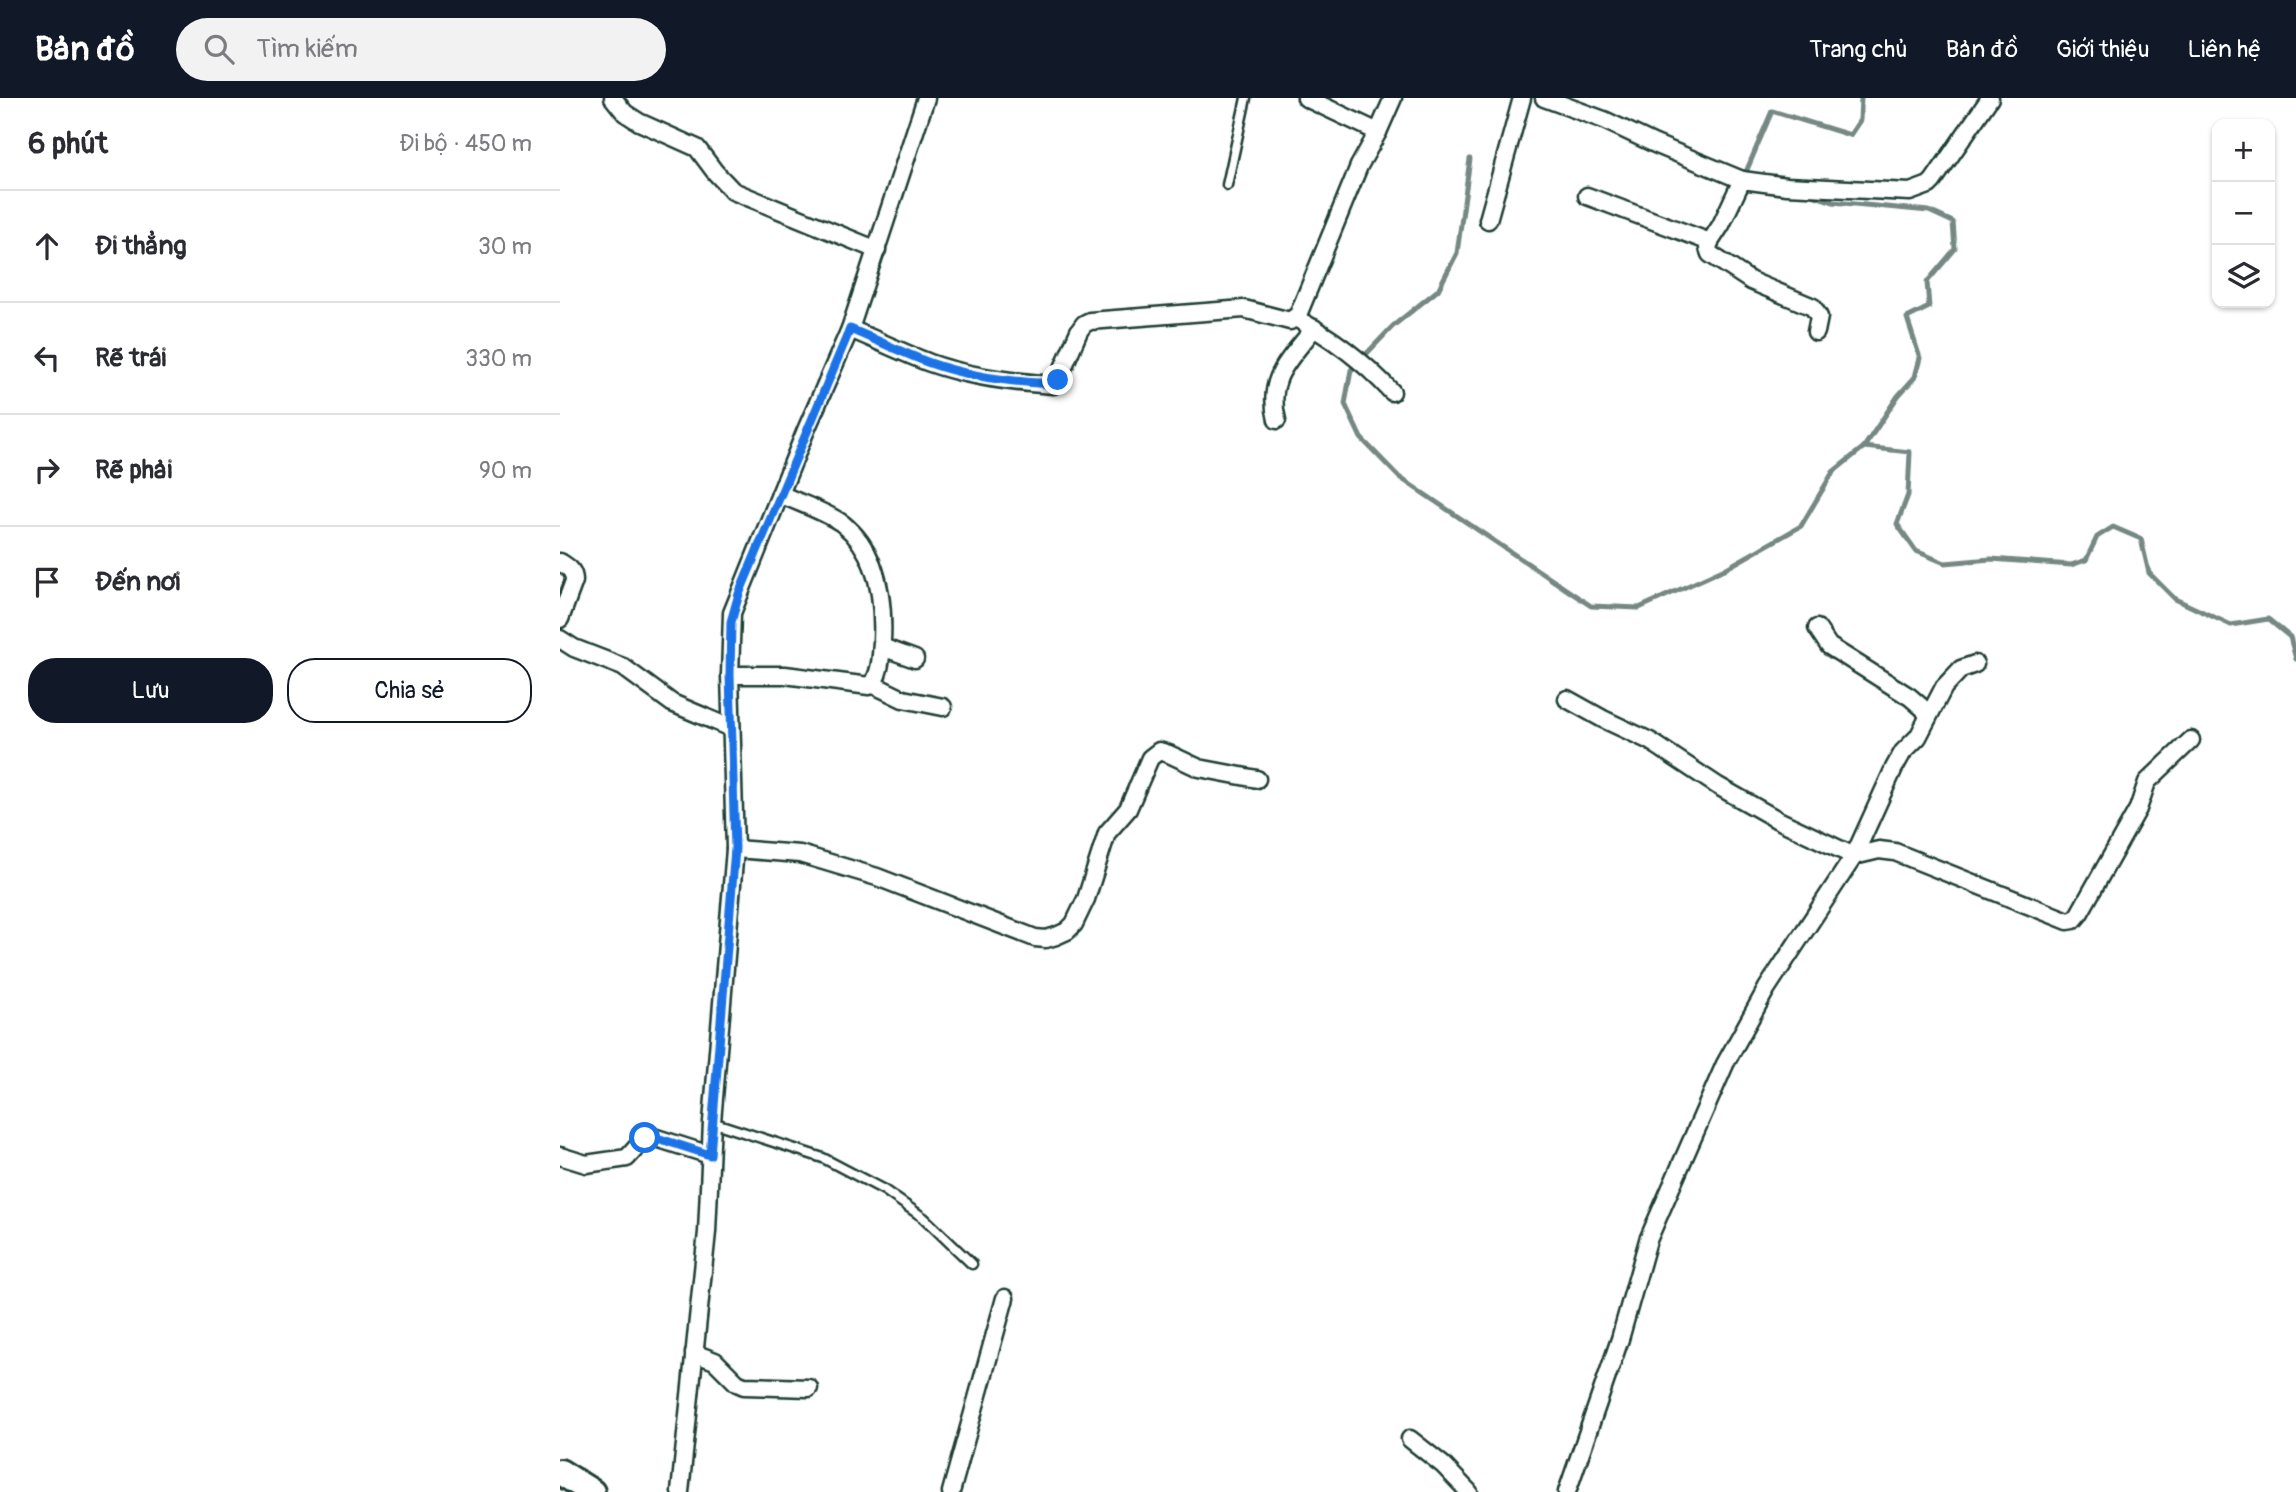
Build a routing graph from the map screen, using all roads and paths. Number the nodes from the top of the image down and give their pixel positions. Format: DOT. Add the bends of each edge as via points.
graph roads {
  1 [pos="614,98"];
  2 [pos="926,98"];
  3 [pos="1246,98"];
  4 [pos="1306,98"];
  5 [pos="1393,98"];
  6 [pos="1522,98"];
  7 [pos="1544,98"];
  8 [pos="1990,98"];
  9 [pos="1378,132"];
  10 [pos="1742,180"];
  11 [pos="1227,185"];
  12 [pos="1587,196"];
  13 [pos="1488,220"];
  14 [pos="1710,242"];
  15 [pos="877,250"];
  16 [pos="1295,318"];
  17 [pos="1314,328"];
  18 [pos="850,329"];
  19 [pos="1816,332"];
  20 [pos="1392,392"];
  21 [pos="1277,421"];
  22 [pos="780,494"];
  23 [pos="560,562"];
  24 [pos="560,619"];
  25 [pos="1817,628"];
  26 [pos="560,639"];
  27 [pos="882,647"];
  28 [pos="915,659"];
  29 [pos="1975,664"];
  30 [pos="730,675"];
  31 [pos="872,684"];
  32 [pos="1567,699"];
  33 [pos="943,707"];
  34 [pos="1928,717"];
  35 [pos="731,728"];
  36 [pos="2191,740"];
  37 [pos="1257,779"];
  38 [pos="735,849"];
  39 [pos="1854,856"];
  40 [pos="712,1122"];
  41 [pos="710,1155"];
  42 [pos="560,1156"];
  43 [pos="972,1264"];
  44 [pos="1004,1298"];
  45 [pos="694,1353"];
  46 [pos="809,1388"];
  47 [pos="1410,1439"];
  48 [pos="560,1472"];
  49 [pos="592,1492"];
  50 [pos="680,1492"];
  51 [pos="951,1492"];
  52 [pos="1469,1492"];
  53 [pos="1567,1492"];
  1 -- 15 [label="street" via="639,122 697,148 733,191"];
  2 -- 15 [label="street"];
  3 -- 11 [label="lane"];
  4 -- 9 [label="street"];
  5 -- 9 [label="street"];
  6 -- 13 [label="street"];
  7 -- 10 [label="street"];
  8 -- 10 [label="street" via="1933,181 1920,189 1863,190"];
  9 -- 16 [label="street"];
  10 -- 14 [label="street"];
  12 -- 14 [label="street"];
  14 -- 19 [label="street" via="1710,254 1724,265 1813,307 1819,317"];
  15 -- 18 [label="street"];
  16 -- 17 [label="street"];
  16 -- 18 [label="street" via="1283,320 1244,309 1090,321 1079,331 1053,384 950,369"];
  17 -- 20 [label="street" via="1367,365"];
  17 -- 21 [label="street" via="1276,379 1273,404"];
  18 -- 22 [label="street"];
  22 -- 27 [label="street" via="842,523 855,535 871,559 884,612"];
  22 -- 30 [label="street" via="733,613"];
  23 -- 24 [label="street" via="574,574 574,581"];
  25 -- 34 [label="street" via="1829,646 1910,697"];
  26 -- 35 [label="street" via="623,667 672,703"];
  27 -- 28 [label="street"];
  27 -- 31 [label="street"];
  29 -- 34 [label="street" via="1950,680"];
  30 -- 31 [label="street"];
  30 -- 35 [label="street"];
  31 -- 33 [label="street" via="903,699"];
  32 -- 39 [label="street" via="1650,741 1778,820"];
  34 -- 39 [label="street" via="1894,768"];
  35 -- 38 [label="street"];
  36 -- 39 [label="street" via="2150,777 2138,810 2074,920 1895,852 1879,850"];
  37 -- 38 [label="street" via="1199,768 1160,751 1154,754 1128,809 1108,833 1074,924 1046,939 800,854"];
  38 -- 40 [label="street"];
  39 -- 53 [label="street" via="1767,988 1725,1064 1648,1240 1620,1339"];
  40 -- 41 [label="street"];
  40 -- 43 [label="lane" via="823,1158 884,1190 924,1218"];
  41 -- 42 [label="street" via="650,1136 627,1158 586,1164"];
  41 -- 45 [label="street"];
  44 -- 51 [label="street"];
  45 -- 46 [label="street" via="715,1361 744,1386"];
  45 -- 50 [label="street"];
  47 -- 52 [label="street"];
  48 -- 49 [label="highway"];
}
